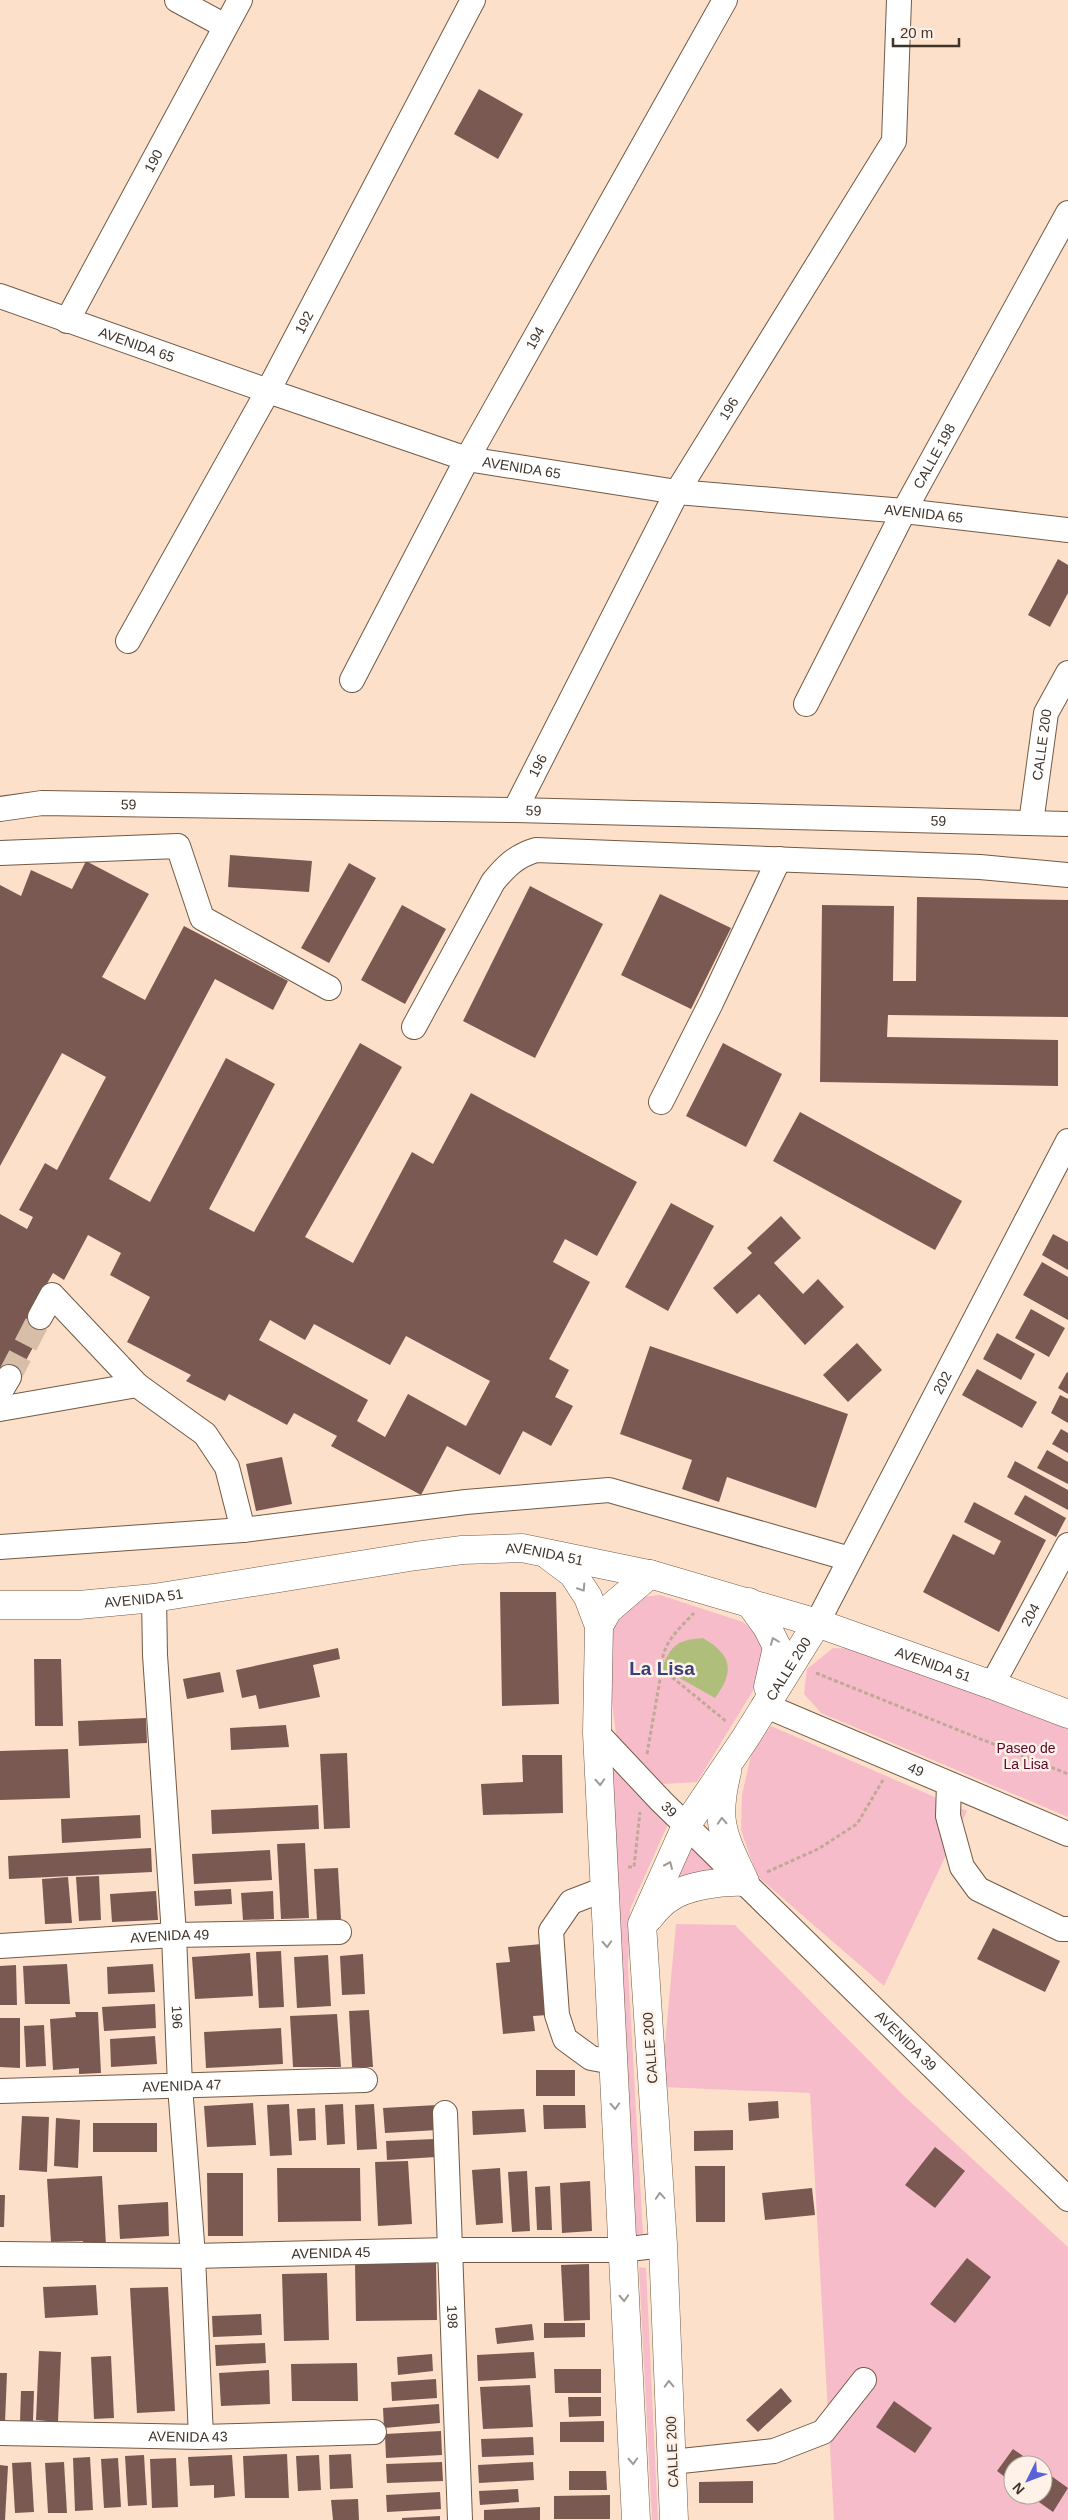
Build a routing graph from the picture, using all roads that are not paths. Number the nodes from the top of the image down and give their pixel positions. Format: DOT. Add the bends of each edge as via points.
graph roads {
  1 [pos="177,0"];
  2 [pos="240,0"];
  3 [pos="473,0"];
  4 [pos="725,0"];
  5 [pos="899,0"];
  6 [pos="225,26"];
  7 [pos="1068,212"];
  8 [pos="0,296"];
  9 [pos="67,321"];
  10 [pos="268,391"];
  11 [pos="467,459"];
  12 [pos="677,492"];
  13 [pos="904,511"];
  14 [pos="1068,530"];
  15 [pos="128,641"];
  16 [pos="1068,673"];
  17 [pos="352,680"];
  18 [pos="806,704"];
  19 [pos="0,809"];
  20 [pos="515,810"];
  21 [pos="1031,822"];
  22 [pos="1068,824"];
  23 [pos="0,853"];
  24 [pos="779,859"];
  25 [pos="1068,875"];
  26 [pos="329,988"];
  27 [pos="414,1028"];
  28 [pos="661,1102"];
  29 [pos="1068,1141"];
  30 [pos="40,1317"];
  31 [pos="137,1385"];
  32 [pos="0,1409"];
  33 [pos="243,1530"];
  34 [pos="1068,1545"];
  35 [pos="0,1547"];
  36 [pos="548,1555"];
  37 [pos="850,1559"];
  38 [pos="650,1574"];
  39 [pos="154,1598"];
  40 [pos="749,1602"];
  41 [pos="0,1605"];
  42 [pos="816,1623"];
  43 [pos="599,1626"];
  44 [pos="992,1685"];
  45 [pos="764,1706"];
  46 [pos="1068,1714"];
  47 [pos="598,1733"];
  48 [pos="730,1761"];
  49 [pos="949,1784"];
  50 [pos="686,1826"];
  51 [pos="1068,1834"];
  52 [pos="755,1877"];
  53 [pos="604,1878"];
  54 [pos="642,1924"];
  55 [pos="1068,1929"];
  56 [pos="339,1932"];
  57 [pos="174,1935"];
  58 [pos="0,1946"];
  59 [pos="613,2062"];
  60 [pos="365,2080"];
  61 [pos="180,2086"];
  62 [pos="0,2091"];
  63 [pos="445,2113"];
  64 [pos="1068,2200"];
  65 [pos="663,2245"];
  66 [pos="448,2250"];
  67 [pos="621,2250"];
  68 [pos="0,2254"];
  69 [pos="192,2256"];
  70 [pos="864,2380"];
  71 [pos="374,2432"];
  72 [pos="0,2433"];
  73 [pos="201,2437"];
  74 [pos="672,2462"];
  75 [pos="460,2520"];
  76 [pos="636,2520"];
  77 [pos="674,2520"];
  1 -- 6 [label="street"];
  2 -- 6 [label="street, 190"];
  3 -- 10 [label="street, 192"];
  4 -- 11 [label="street, 194"];
  5 -- 12 [label="street, 196" via="894,141"];
  6 -- 9 [label="street, 190"];
  7 -- 13 [label="street, CALLE 198"];
  8 -- 9 [label="street, AVENIDA 65"];
  9 -- 10 [label="street, AVENIDA 65"];
  10 -- 11 [label="street, AVENIDA 65"];
  10 -- 15 [label="street, 192"];
  11 -- 12 [label="street, AVENIDA 65"];
  11 -- 17 [label="street, 194"];
  12 -- 13 [label="street, AVENIDA 65"];
  12 -- 20 [label="street, 196"];
  13 -- 14 [label="street, AVENIDA 65"];
  13 -- 18 [label="street, CALLE 198"];
  16 -- 21 [label="street, CALLE 200" via="1046,713"];
  19 -- 20 [label="street, 59" via="42,803"];
  20 -- 21 [label="street, 59"];
  21 -- 22 [label="street, 59"];
  23 -- 26 [label="street" via="178,846 202,918"];
  24 -- 25 [label="street" via="980,867"];
  24 -- 27 [label="street" via="536,850 523,854 508,864 493,882"];
  24 -- 28 [label="street" via="712,1003"];
  29 -- 37 [label="street, 202"];
  30 -- 31 [label="street" via="52,1295"];
  31 -- 32 [label="street"];
  31 -- 33 [label="street" via="205,1434 227,1468"];
  33 -- 35 [label="street"];
  33 -- 37 [label="street" via="466,1502 609,1490"];
  34 -- 44 [label="street, 204"];
  36 -- 38 [label="main road, AVENIDA 51"];
  36 -- 39 [label="main road, AVENIDA 51" via="522,1548 462,1550"];
  36 -- 43 [label="main road, one-way" via="573,1574 588,1597"];
  37 -- 42 [label="street, 202"];
  38 -- 40 [label="main road, AVENIDA 51"];
  38 -- 43 [label="main road" via="608,1610"];
  39 -- 41 [label="main road, AVENIDA 51" via="79,1605"];
  39 -- 57 [label="street, 196"];
  40 -- 42 [label="main road, AVENIDA 51"];
  45 -- 40 [label="main road, one-way" via="777,1647"];
  42 -- 44 [label="main road, AVENIDA 51"];
  42 -- 45 [label="main road, CALLE 200"];
  43 -- 47 [label="main road"];
  44 -- 46 [label="main road, AVENIDA 51"];
  45 -- 48 [label="main road, CALLE 200"];
  45 -- 49 [label="street, 49"];
  47 -- 50 [label="street, 39"];
  47 -- 53 [label="main road, one-way"];
  48 -- 50 [label="main road, CALLE 200"];
  52 -- 48 [label="main road, one-way" via="722,1832 720,1800"];
  49 -- 51 [label="street, 49"];
  49 -- 55 [label="street" via="948,1816 962,1868 978,1889"];
  50 -- 52 [label="street, 39"];
  54 -- 50 [label="main road, CALLE 200, one-way"];
  52 -- 54 [label="main road" via="708,1884 668,1898"];
  52 -- 64 [label="street, AVENIDA 39"];
  53 -- 59 [label="main road, one-way"];
  53 -- 59 [label="street" via="571,1902 551,1931 558,2015 565,2039 591,2058"];
  65 -- 54 [label="main road, CALLE 200, one-way"];
  56 -- 57 [label="street, AVENIDA 49"];
  57 -- 58 [label="street, AVENIDA 49"];
  57 -- 61 [label="street, 196"];
  59 -- 67 [label="main road, one-way"];
  60 -- 61 [label="street, AVENIDA 47"];
  61 -- 62 [label="street, AVENIDA 47"];
  61 -- 69 [label="street, 196"];
  63 -- 66 [label="street, 198"];
  65 -- 67 [label="street, AVENIDA 45"];
  74 -- 65 [label="main road, CALLE 200, one-way"];
  66 -- 67 [label="street, AVENIDA 45"];
  66 -- 69 [label="street, AVENIDA 45"];
  66 -- 75 [label="street, 198"];
  67 -- 76 [label="main road, one-way"];
  68 -- 69 [label="street, AVENIDA 45"];
  69 -- 73 [label="street, 196"];
  70 -- 74 [label="street" via="823,2432 774,2451"];
  71 -- 73 [label="street, AVENIDA 43"];
  72 -- 73 [label="street, AVENIDA 43"];
  74 -- 77 [label="main road, CALLE 200"];
}
